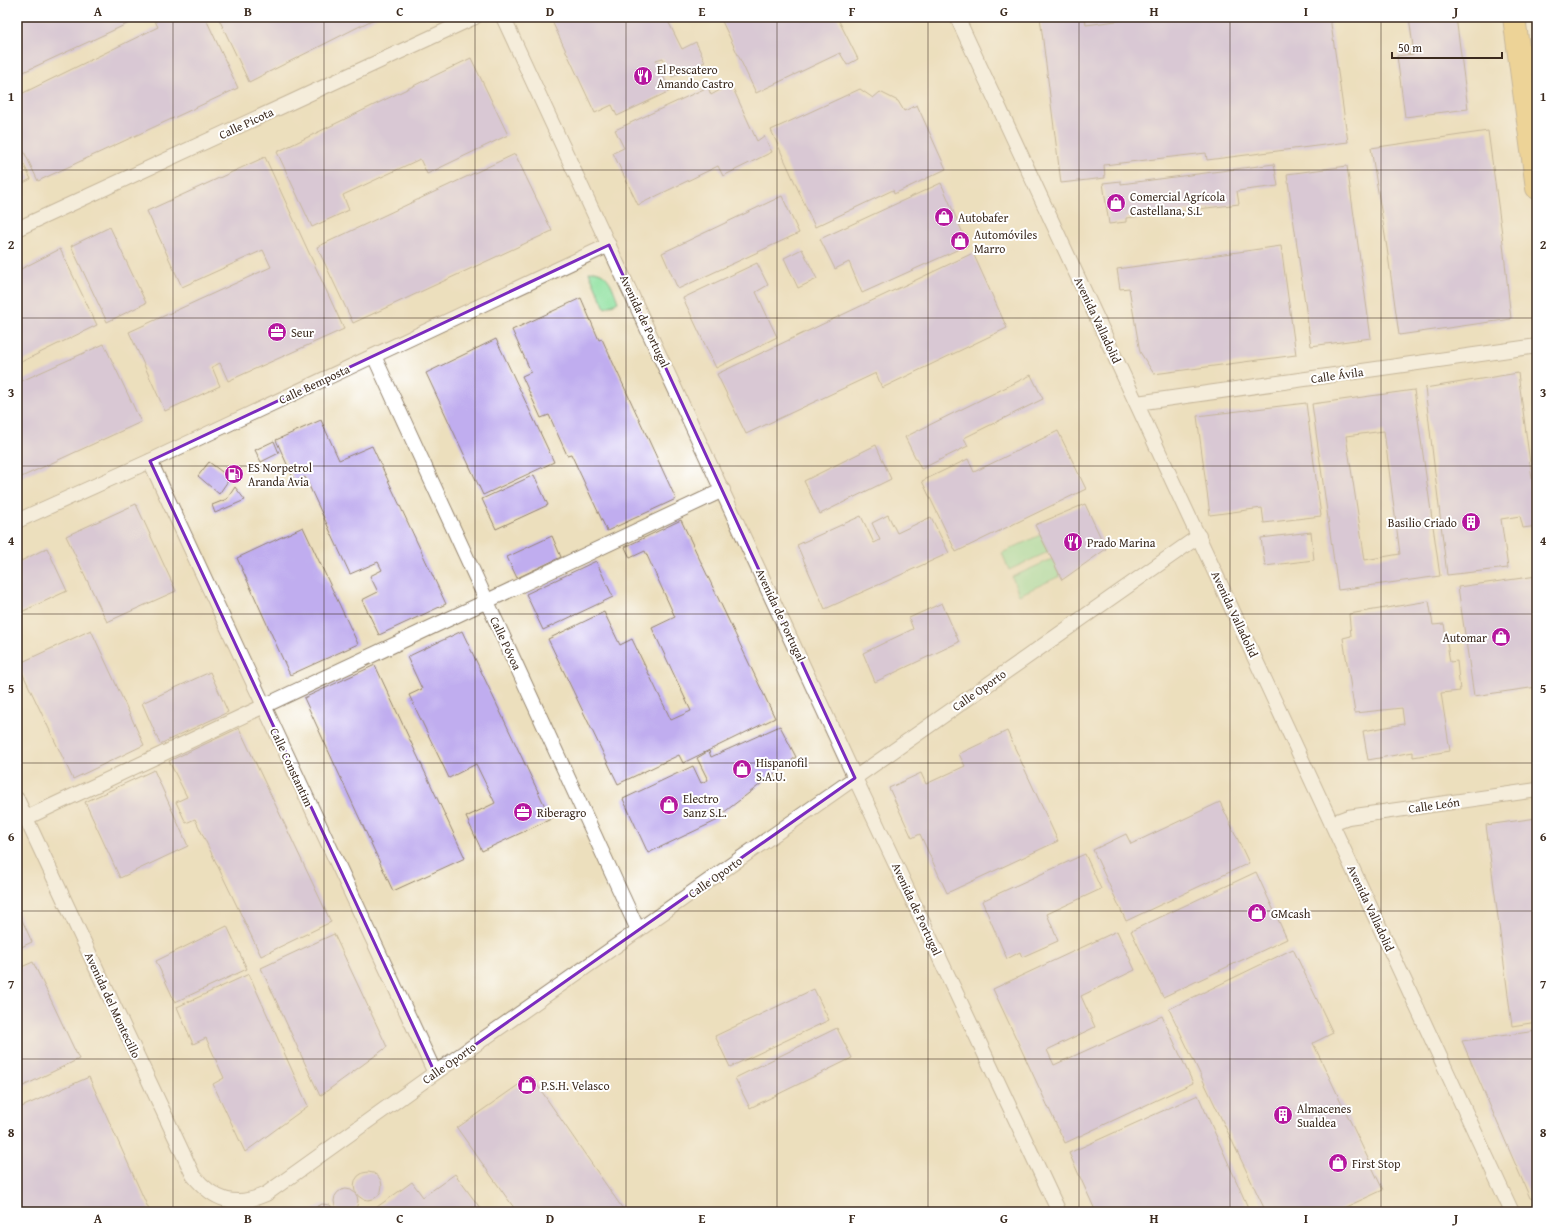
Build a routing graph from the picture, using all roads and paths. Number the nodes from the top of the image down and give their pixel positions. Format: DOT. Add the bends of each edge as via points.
graph roads {
  1 [pos="475,17"];
  2 [pos="503,17"];
  3 [pos="957,17"];
  4 [pos="1514,17"];
  5 [pos="1537,188"];
  6 [pos="17,229"];
  7 [pos="609,245"];
  8 [pos="1537,346"];
  9 [pos="374,356"];
  10 [pos="1137,403"];
  11 [pos="150,461"];
  12 [pos="723,490"];
  13 [pos="17,521"];
  14 [pos="1198,536"];
  15 [pos="487,602"];
  16 [pos="264,706"];
  17 [pos="856,778"];
  18 [pos="1537,790"];
  19 [pos="17,799"];
  20 [pos="26,818"];
  21 [pos="1332,823"];
  22 [pos="638,930"];
  23 [pos="434,1074"];
  24 [pos="225,1199"];
  25 [pos="1059,1212"];
  26 [pos="1512,1212"];
  1 -- 6 [label="street, Calle Picota"];
  2 -- 7 [label="street, Avenida de Portugal"];
  3 -- 10 [label="street, Avenida Valladolid"];
  4 -- 5 [label="highway"];
  7 -- 9 [label="street, Calle Bemposta"];
  7 -- 12 [label="street, Avenida de Portugal"];
  8 -- 10 [label="street, Calle Ávila"];
  9 -- 11 [label="street, Calle Bemposta"];
  9 -- 15 [label="street, Calle Póvoa"];
  10 -- 14 [label="street, Avenida Valladolid"];
  11 -- 13 [label="street, Calle Bemposta"];
  11 -- 16 [label="street, Calle Constantim"];
  12 -- 15 [label="street"];
  12 -- 17 [label="street, Avenida de Portugal"];
  14 -- 17 [label="street, Calle Oporto"];
  14 -- 21 [label="street, Avenida Valladolid"];
  15 -- 16 [label="street"];
  15 -- 22 [label="street, Calle Póvoa"];
  16 -- 20 [label="street"];
  16 -- 23 [label="street, Calle Constantim"];
  17 -- 22 [label="street, Calle Oporto"];
  17 -- 25 [label="street, Avenida de Portugal"];
  18 -- 21 [label="street, Calle León" via="1348,817"];
  19 -- 20 [label="street, Avenida del Montecillo"];
  20 -- 24 [label="street, Avenida del Montecillo" via="193,1175 203,1187"];
  21 -- 26 [label="street, Avenida Valladolid"];
  22 -- 23 [label="street, Calle Oporto"];
  23 -- 24 [label="street, Calle Oporto" via="266,1194 241,1202"];
}
